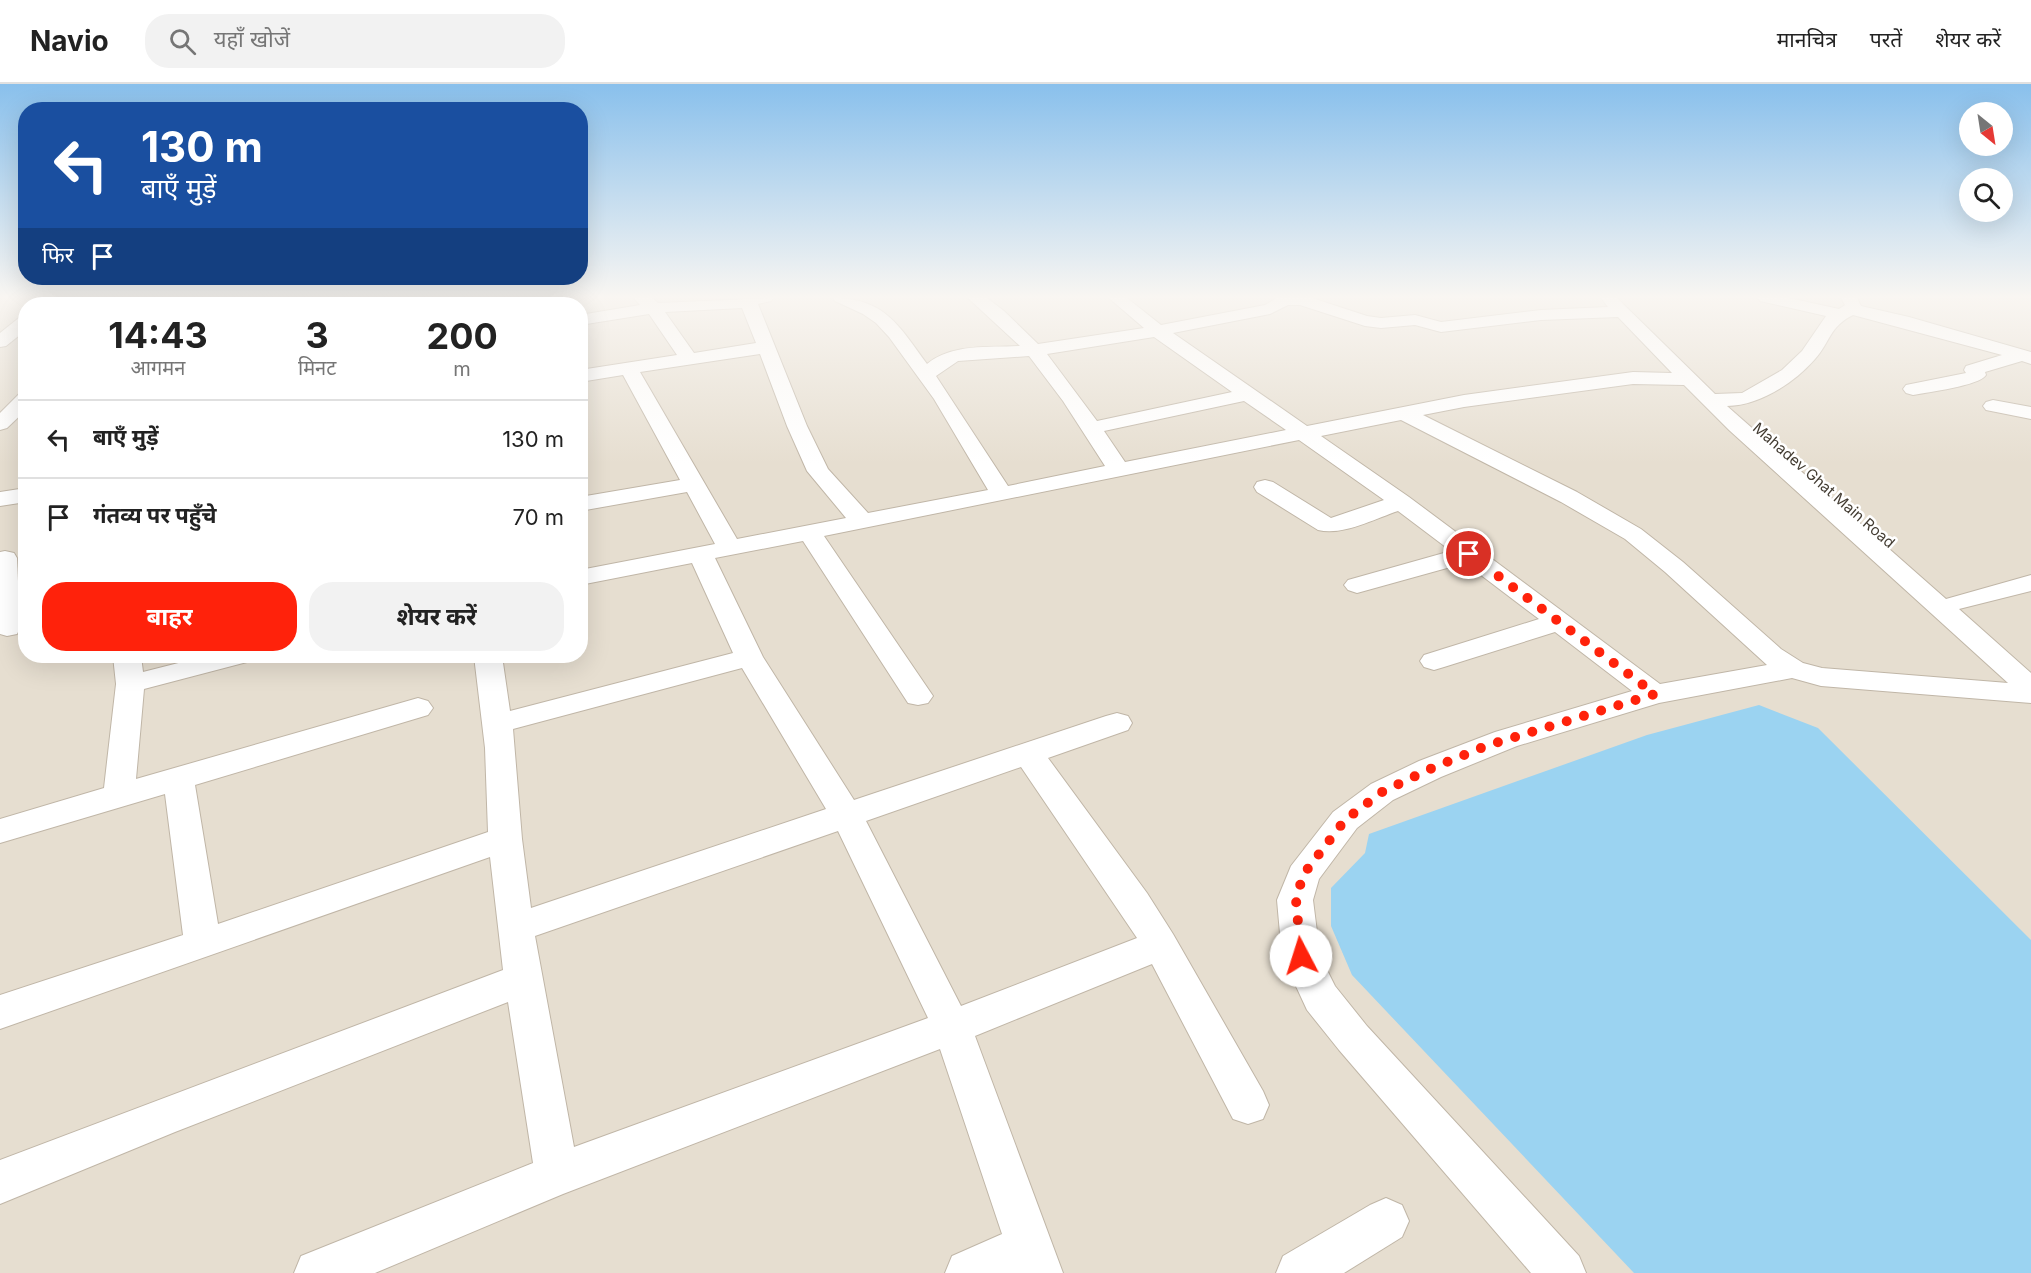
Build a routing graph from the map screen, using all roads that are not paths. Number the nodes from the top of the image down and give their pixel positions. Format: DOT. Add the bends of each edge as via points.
graph roads {
  1 [pos="685,353"];
  2 [pos="720,353"];
  3 [pos="769,353"];
  4 [pos="909,353"];
  5 [pos="975,353"];
  6 [pos="1035,353"];
  7 [pos="1190,353"];
  8 [pos="1665,353"];
  9 [pos="1670,353"];
  10 [pos="1810,353"];
  11 [pos="2025,357"];
  12 [pos="688,358"];
  13 [pos="629,369"];
  14 [pos="588,375"];
  15 [pos="926,376"];
  16 [pos="1689,379"];
  17 [pos="1913,389"];
  18 [pos="1249,394"];
  19 [pos="18,396"];
  20 [pos="1719,400"];
  21 [pos="1993,406"];
  22 [pos="1403,413"];
  23 [pos="2031,413"];
  24 [pos="0,424"];
  25 [pos="1091,428"];
  26 [pos="1306,435"];
  27 [pos="1118,469"];
  28 [pos="694,484"];
  29 [pos="1265,487"];
  30 [pos="1001,493"];
  31 [pos="18,496"];
  32 [pos="0,499"];
  33 [pos="1401,502"];
  34 [pos="588,503"];
  35 [pos="862,521"];
  36 [pos="809,532"];
  37 [pos="716,552"];
  38 [pos="1469,554"];
  39 [pos="10,556"];
  40 [pos="588,576"];
  41 [pos="2031,582"];
  42 [pos="1357,585"];
  43 [pos="1957,602"];
  44 [pos="1559,622"];
  45 [pos="11,626"];
  46 [pos="749,657"];
  47 [pos="1434,661"];
  48 [pos="182,663"];
  49 [pos="489,663"];
  50 [pos="2031,668"];
  51 [pos="1793,669"];
  52 [pos="128,670"];
  53 [pos="2031,688"];
  54 [pos="1655,694"];
  55 [pos="2031,694"];
  56 [pos="918,696"];
  57 [pos="418,708"];
  58 [pos="1117,723"];
  59 [pos="496,724"];
  60 [pos="1028,753"];
  61 [pos="168,782"];
  62 [pos="119,795"];
  63 [pos="847,816"];
  64 [pos="0,831"];
  65 [pos="505,839"];
  66 [pos="515,928"];
  67 [pos="203,944"];
  68 [pos="1160,945"];
  69 [pos="524,979"];
  70 [pos="0,1012"];
  71 [pos="952,1027"];
  72 [pos="1248,1105"];
  73 [pos="558,1175"];
  74 [pos="0,1182"];
  75 [pos="1386,1221"];
  76 [pos="1034,1259"];
  77 [pos="318,1273"];
  78 [pos="969,1273"];
  79 [pos="1300,1273"];
  80 [pos="1562,1273"];
  1 -- 12 [label="street"];
  2 -- 12 [label="street"];
  3 -- 35 [label="street" via="818,471"];
  4 -- 15 [label="street"];
  5 -- 15 [label="street" via="935,365"];
  6 -- 25 [label="street"];
  7 -- 18 [label="street"];
  8 -- 16 [label="street"];
  9 -- 20 [label="street, Mahadev Ghat Main Road"];
  10 -- 20 [label="street" via="1789,374 1749,397"];
  11 -- 17 [label="street" via="1973,370 1977,375 1972,377"];
  12 -- 13 [label="street"];
  13 -- 14 [label="street"];
  13 -- 28 [label="street"];
  15 -- 30 [label="street" via="944,398"];
  16 -- 20 [label="street"];
  16 -- 22 [label="street" via="1615,379"];
  18 -- 25 [label="street"];
  18 -- 26 [label="street"];
  19 -- 24 [label="street"];
  20 -- 43 [label="street, Mahadev Ghat Main Road"];
  20 -- 53 [label="street" via="1736,426"];
  21 -- 23 [label="street"];
  22 -- 26 [label="street"];
  22 -- 51 [label="street" via="1633,534 1771,655"];
  25 -- 27 [label="street"];
  26 -- 27 [label="street"];
  26 -- 33 [label="street"];
  27 -- 30 [label="street"];
  28 -- 34 [label="street"];
  28 -- 37 [label="street"];
  29 -- 33 [label="street" via="1326,525"];
  30 -- 35 [label="street"];
  31 -- 32 [label="street"];
  33 -- 38 [label="street"];
  35 -- 36 [label="street"];
  36 -- 37 [label="street"];
  36 -- 56 [label="street"];
  37 -- 40 [label="street"];
  37 -- 46 [label="street"];
  38 -- 42 [label="street"];
  38 -- 44 [label="street"];
  39 -- 45 [label="street"];
  41 -- 43 [label="street"];
  43 -- 50 [label="street, Mahadev Ghat Main Road"];
  44 -- 47 [label="street"];
  44 -- 54 [label="street"];
  46 -- 59 [label="street"];
  46 -- 63 [label="street"];
  48 -- 52 [label="street"];
  49 -- 59 [label="street"];
  51 -- 54 [label="street"];
  51 -- 55 [label="street" via="1821,677"];
  52 -- 62 [label="street"];
  54 -- 80 [label="street" via="1496,742 1382,792 1345,820 1303,875 1296,900 1301,956 1321,998"];
  57 -- 61 [label="street"];
  58 -- 60 [label="street"];
  59 -- 65 [label="street"];
  60 -- 63 [label="street"];
  60 -- 68 [label="street"];
  61 -- 62 [label="street"];
  61 -- 67 [label="street" via="180,787"];
  62 -- 64 [label="street"];
  63 -- 66 [label="street"];
  63 -- 71 [label="street"];
  65 -- 66 [label="street"];
  65 -- 67 [label="street"];
  66 -- 69 [label="street"];
  67 -- 70 [label="street"];
  68 -- 71 [label="street"];
  68 -- 72 [label="street"];
  69 -- 73 [label="street"];
  69 -- 74 [label="street"];
  71 -- 73 [label="street"];
  71 -- 76 [label="street"];
  73 -- 77 [label="street"];
  75 -- 79 [label="street"];
  76 -- 78 [label="street"];
}
